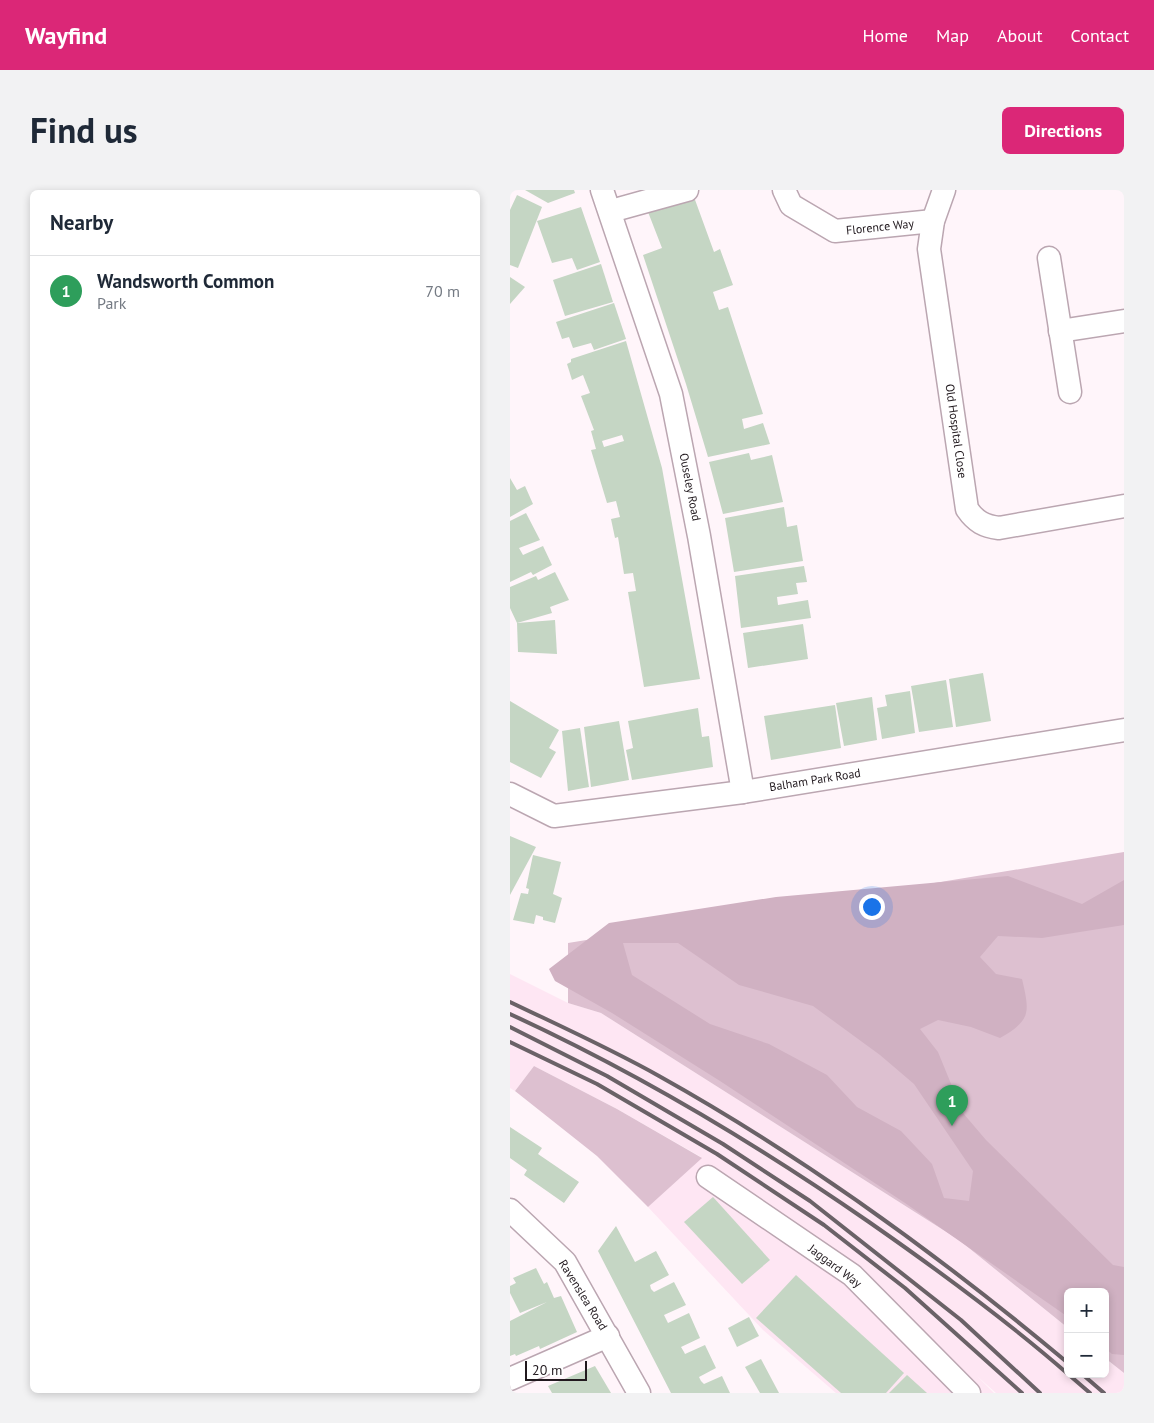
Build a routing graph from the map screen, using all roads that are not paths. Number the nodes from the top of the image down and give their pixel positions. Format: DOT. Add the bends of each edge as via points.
graph roads {
  1 [pos="602,190"];
  2 [pos="687,190"];
  3 [pos="784,190"];
  4 [pos="944,190"];
  5 [pos="611,211"];
  6 [pos="933,221"];
  7 [pos="1048,258"];
  8 [pos="1124,321"];
  9 [pos="1060,331"];
  10 [pos="1070,392"];
  11 [pos="1124,506"];
  12 [pos="1124,730"];
  13 [pos="742,792"];
  14 [pos="510,794"];
  15 [pos="708,1177"];
  16 [pos="510,1210"];
  17 [pos="608,1336"];
  18 [pos="510,1379"];
  19 [pos="639,1393"];
  20 [pos="969,1393"];
  1 -- 5 [label="street, Ouseley Road"];
  2 -- 5 [label="street"];
  3 -- 6 [label="street, Florence Way" via="791,205 835,231"];
  4 -- 6 [label="street, Old Hospital Close"];
  5 -- 13 [label="street, Ouseley Road" via="671,394 699,536"];
  6 -- 11 [label="street, Old Hospital Close" via="929,250 967,509 987,527 999,528"];
  7 -- 9 [label="street"];
  8 -- 9 [label="street"];
  9 -- 10 [label="street"];
  12 -- 13 [label="street, Balham Park Road"];
  13 -- 14 [label="street, Balham Park Road" via="554,816"];
  15 -- 20 [label="street, Jaggard Way" via="852,1275"];
  16 -- 17 [label="street, Ravenslea Road" via="565,1262"];
  17 -- 18 [label="street"];
  17 -- 19 [label="street, Ravenslea Road"];
}
